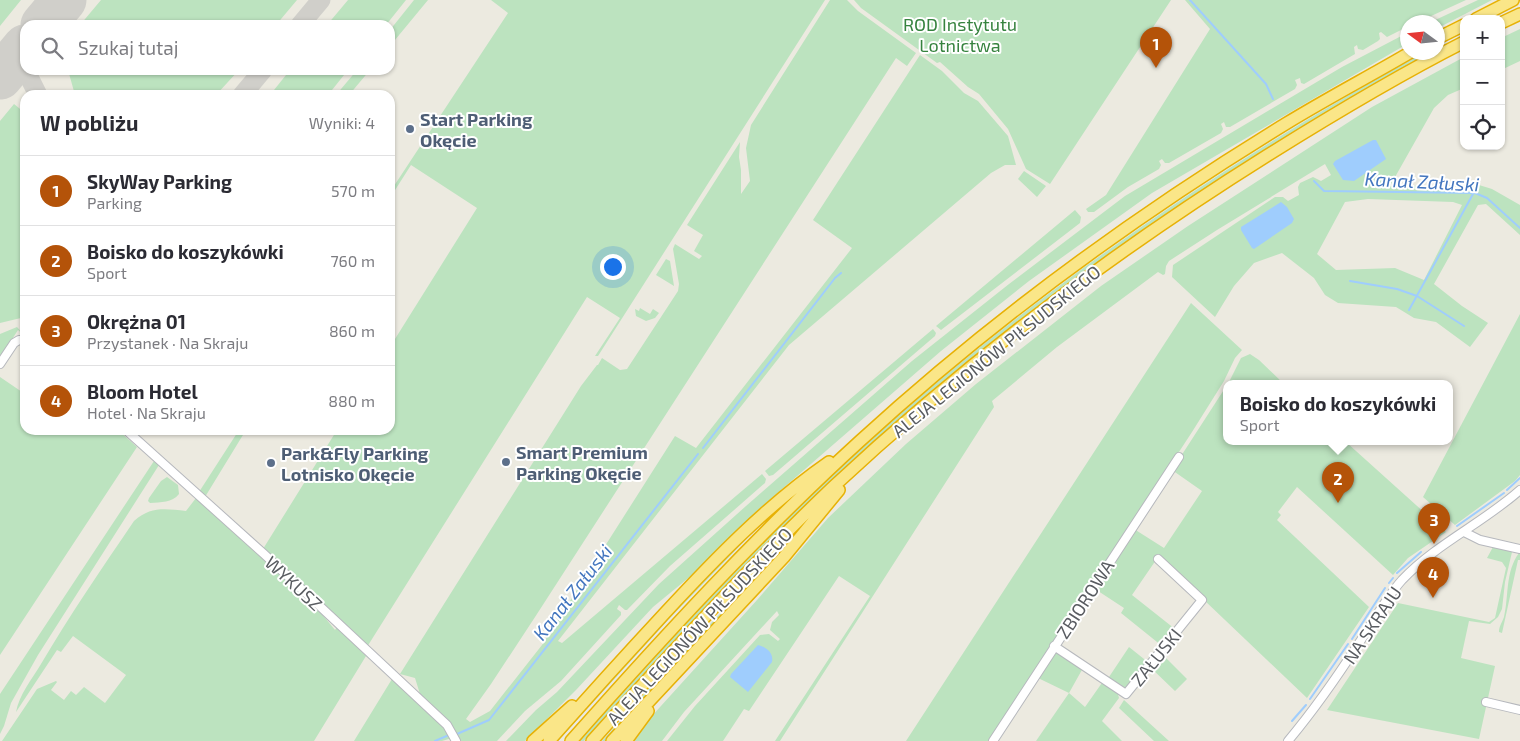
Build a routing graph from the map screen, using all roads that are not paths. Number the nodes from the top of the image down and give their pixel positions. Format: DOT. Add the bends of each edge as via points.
graph roads {
  1 [pos="1513,0"];
  2 [pos="1520,14"];
  3 [pos="1484,15"];
  4 [pos="1505,21"];
  5 [pos="1460,27"];
  6 [pos="1445,34"];
  7 [pos="1460,44"];
  8 [pos="1400,59"];
  9 [pos="20,340"];
  10 [pos="0,364"];
  11 [pos="132,435"];
  12 [pos="861,440"];
  13 [pos="1179,457"];
  14 [pos="860,463"];
  15 [pos="1520,490"];
  16 [pos="1464,532"];
  17 [pos="1520,549"];
  18 [pos="1158,559"];
  19 [pos="1054,646"];
  20 [pos="680,667"];
  21 [pos="602,681"];
  22 [pos="1486,702"];
  23 [pos="1520,710"];
  24 [pos="456,741"];
  25 [pos="533,741"];
  26 [pos="549,741"];
  27 [pos="571,741"];
  28 [pos="592,741"];
  29 [pos="612,741"];
  30 [pos="626,741"];
  31 [pos="993,741"];
  32 [pos="1288,741"];
  1 -- 3 [label="highway"];
  2 -- 4 [label="highway"];
  5 -- 6 [label="highway"];
  7 -- 14 [label="highway, ALEJA LEGIONÓW PIŁSUDSKIEGO" via="1323,120 1120,253 981,358"];
  8 -- 12 [label="highway, ALEJA LEGIONÓW PIŁSUDSKIEGO" via="1289,122 1201,177 1113,238 955,359"];
  9 -- 10 [label="street" via="14,343"];
  11 -- 24 [label="street, WYKUSZ" via="447,725"];
  12 -- 21 [label="highway" via="806,478 746,529"];
  12 -- 27 [label="highway, ALEJA LEGIONÓW PIŁSUDSKIEGO" via="790,506 713,585"];
  13 -- 19 [label="street, ZBIOROWA"];
  14 -- 20 [label="highway" via="784,557"];
  14 -- 28 [label="highway, ALEJA LEGIONÓW PIŁSUDSKIEGO" via="724,596"];
  15 -- 16 [label="street, NA SKRAJU"];
  16 -- 17 [label="street" via="1480,540"];
  16 -- 32 [label="street, NA SKRAJU" via="1422,562 1398,585 1329,689"];
  18 -- 19 [label="street, ZAŁUSKI" via="1202,600 1126,694"];
  19 -- 31 [label="street, ZBIOROWA"];
  20 -- 29 [label="highway"];
  20 -- 30 [label="highway"];
  21 -- 25 [label="highway"];
  21 -- 26 [label="highway"];
  22 -- 23 [label="street"];
}
